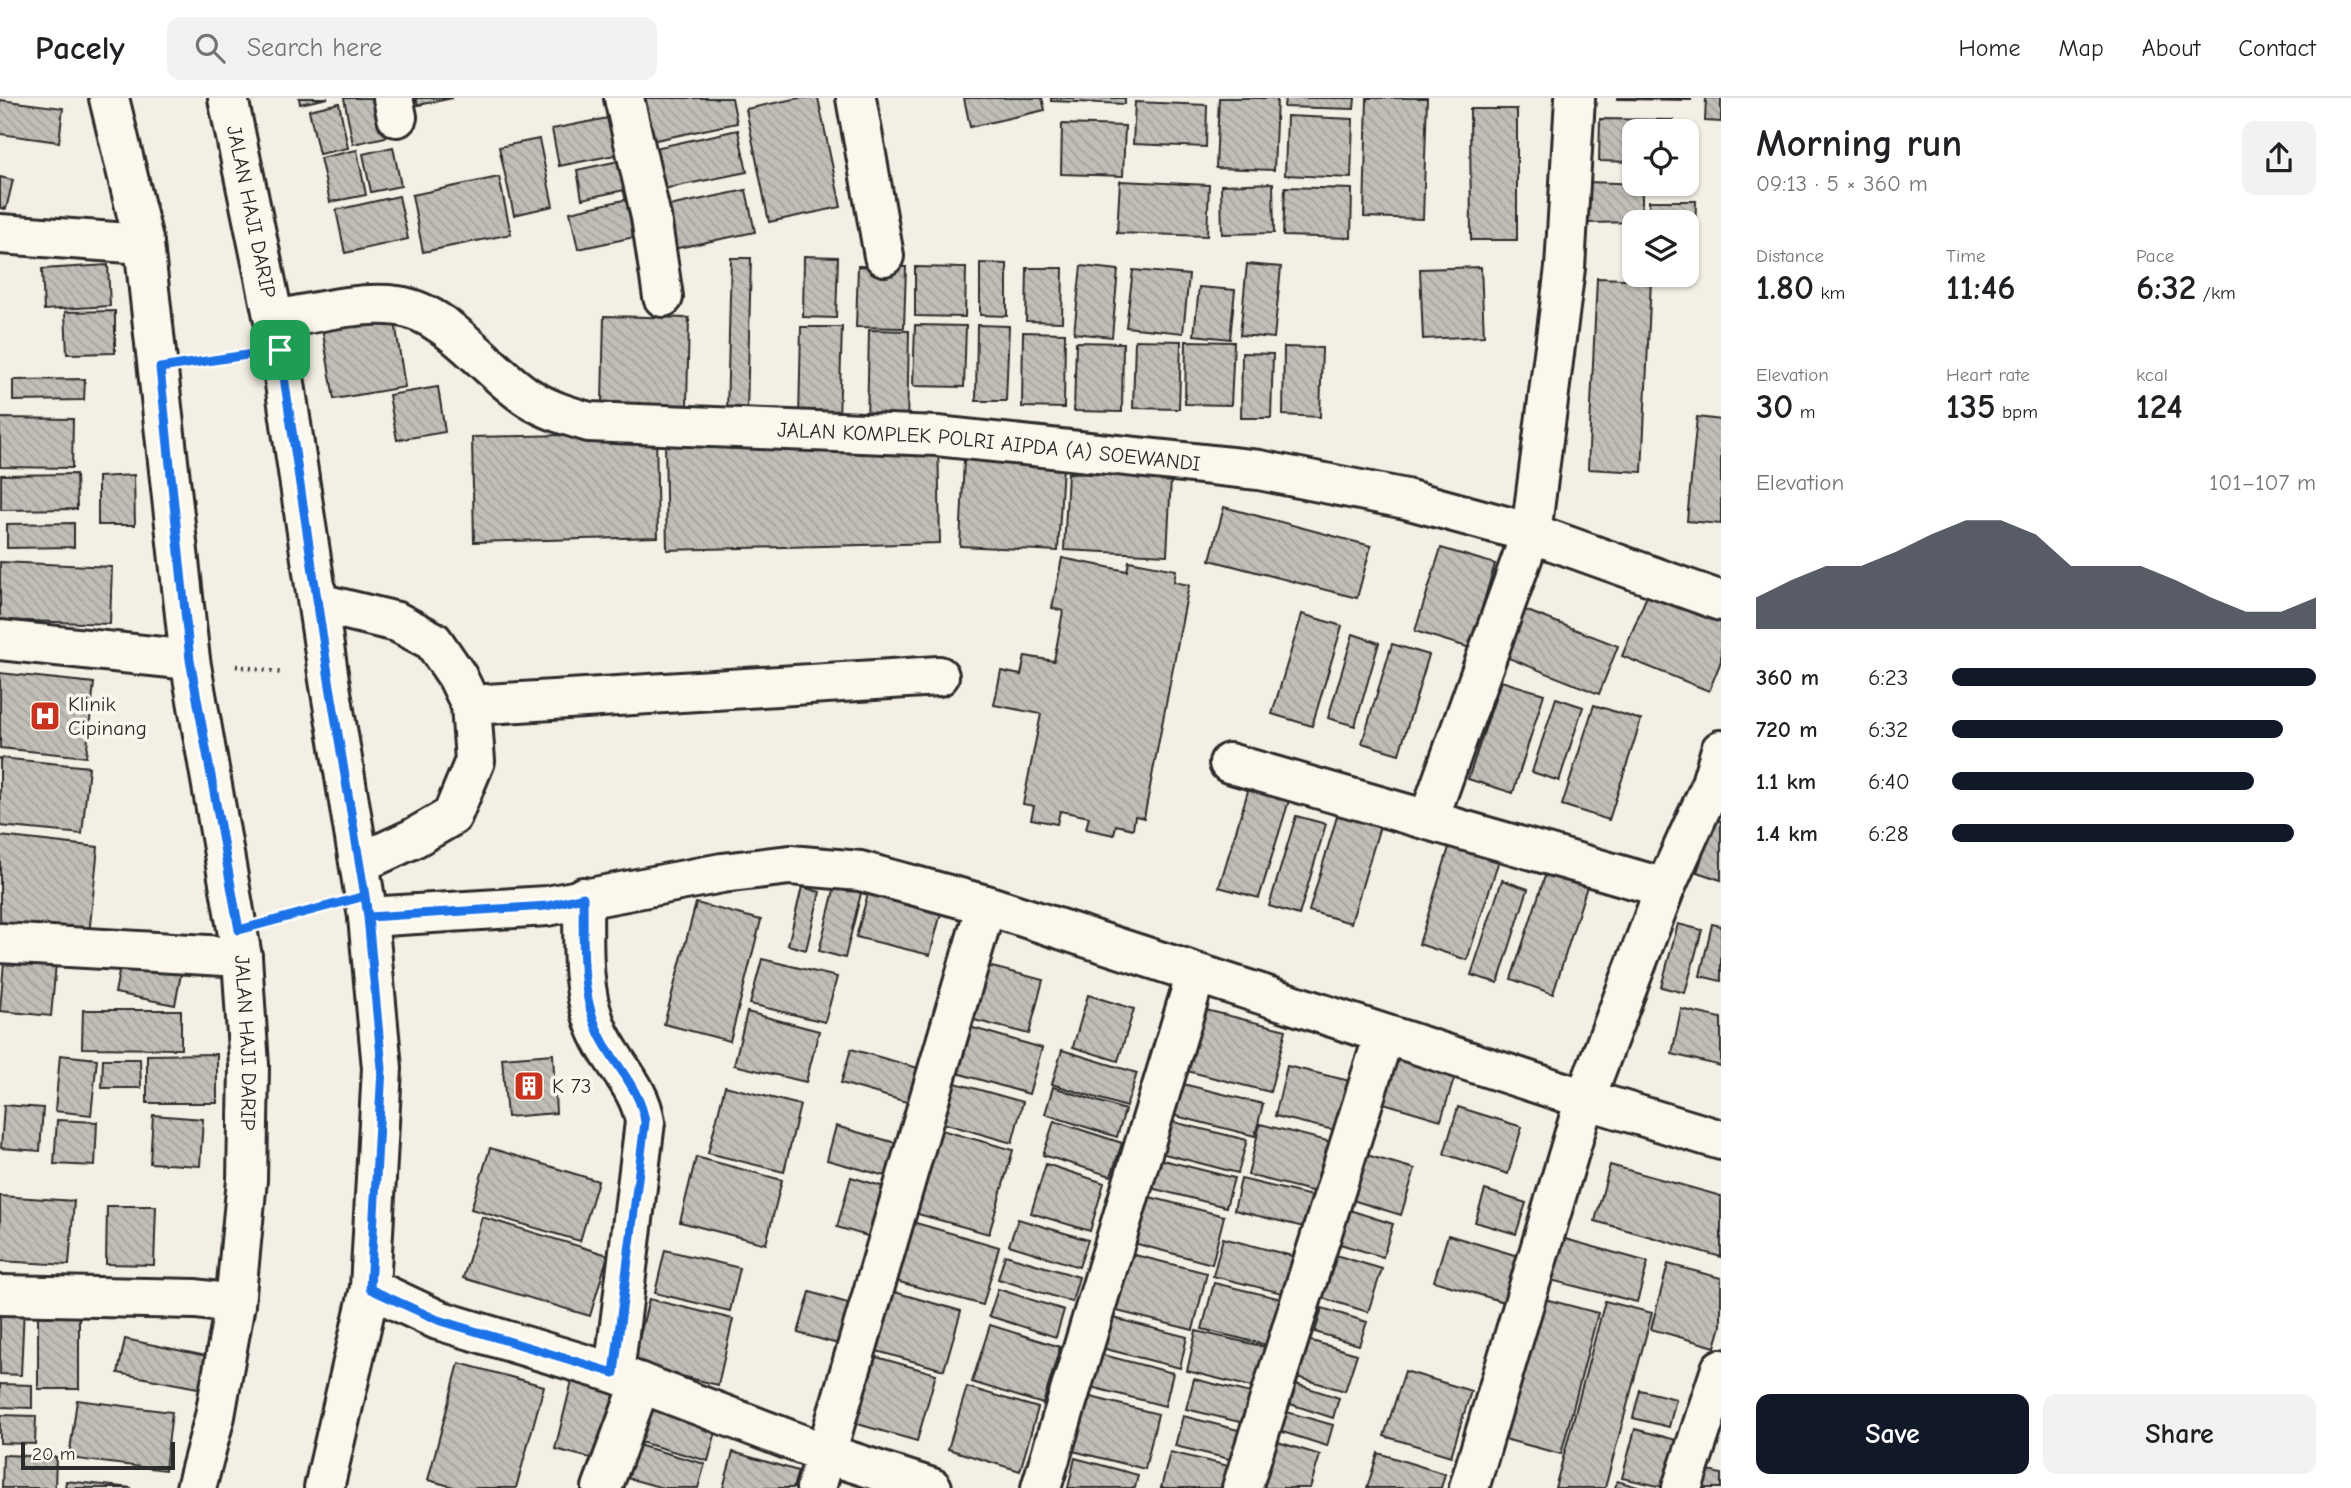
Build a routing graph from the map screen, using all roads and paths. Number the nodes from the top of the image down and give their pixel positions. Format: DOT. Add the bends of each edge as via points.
graph roads {
  1 [pos="109,98"];
  2 [pos="229,98"];
  3 [pos="624,98"];
  4 [pos="856,98"];
  5 [pos="1575,98"];
  6 [pos="0,234"];
  7 [pos="144,244"];
  8 [pos="884,256"];
  9 [pos="663,297"];
  10 [pos="278,335"];
  11 [pos="160,368"];
  12 [pos="1531,533"];
  13 [pos="1721,601"];
  14 [pos="318,603"];
  15 [pos="0,640"];
  16 [pos="190,660"];
  17 [pos="939,676"];
  18 [pos="329,680"];
  19 [pos="471,705"];
  20 [pos="1721,750"];
  21 [pos="1229,763"];
  22 [pos="1715,792"];
  23 [pos="1429,818"];
  24 [pos="1665,888"];
  25 [pos="364,892"];
  26 [pos="583,897"];
  27 [pos="986,905"];
  28 [pos="0,943"];
  29 [pos="240,944"];
  30 [pos="1196,974"];
  31 [pos="1384,1035"];
  32 [pos="1585,1099"];
  33 [pos="1721,1140"];
  34 [pos="370,1289"];
  35 [pos="0,1295"];
  36 [pos="235,1304"];
  37 [pos="1721,1369"];
  38 [pos="628,1378"];
  39 [pos="821,1471"];
  40 [pos="196,1488"];
  41 [pos="324,1488"];
  42 [pos="602,1488"];
  43 [pos="932,1488"];
  44 [pos="1041,1488"];
  45 [pos="1242,1488"];
  46 [pos="1469,1488"];
  47 [pos="1682,1488"];
  1 -- 7 [label="street, JALAN HAJI DARIP"];
  2 -- 10 [label="street, JALAN HAJI DARIP"];
  3 -- 9 [label="street" via="651,216"];
  4 -- 8 [label="street"];
  5 -- 12 [label="street" via="1565,268"];
  6 -- 7 [label="street"];
  7 -- 11 [label="street, JALAN HAJI DARIP"];
  10 -- 11 [label="path"];
  10 -- 12 [label="street, JALAN KOMPLEK POLRI AIPDA (A) SOEWANDI" via="348,307 399,306 430,318 528,397 562,415 589,422 937,436 1259,470 1406,499"];
  10 -- 14 [label="street, JALAN HAJI DARIP"];
  11 -- 16 [label="street, JALAN HAJI DARIP"];
  12 -- 13 [label="street, JALAN KOMPLEK POLRI AIPDA (A) SOEWANDI"];
  12 -- 23 [label="street"];
  14 -- 18 [label="street, JALAN HAJI DARIP"];
  14 -- 19 [label="street" via="397,622 433,641"];
  15 -- 16 [label="street"];
  16 -- 18 [label="path"];
  16 -- 29 [label="street, JALAN HAJI DARIP"];
  17 -- 19 [label="street"];
  18 -- 25 [label="street, JALAN HAJI DARIP"];
  19 -- 25 [label="street" via="475,761 452,816 412,839"];
  20 -- 22 [label="street"];
  21 -- 23 [label="street"];
  22 -- 24 [label="street"];
  23 -- 24 [label="street"];
  24 -- 32 [label="street"];
  25 -- 26 [label="street" via="547,906"];
  25 -- 29 [label="path"];
  25 -- 34 [label="street, JALAN HAJI DARIP" via="382,1068"];
  26 -- 27 [label="street" via="790,865 860,871"];
  26 -- 38 [label="street" via="584,974 594,1021 639,1099 645,1122"];
  27 -- 30 [label="street"];
  27 -- 39 [label="street"];
  28 -- 29 [label="street"];
  29 -- 36 [label="street, JALAN HAJI DARIP" via="248,1066 247,1167"];
  30 -- 31 [label="street"];
  30 -- 44 [label="street"];
  31 -- 32 [label="street"];
  31 -- 45 [label="street"];
  32 -- 33 [label="street"];
  32 -- 46 [label="street"];
  34 -- 38 [label="street" via="438,1320"];
  34 -- 41 [label="street, JALAN HAJI DARIP"];
  35 -- 36 [label="street" via="196,1299"];
  36 -- 40 [label="street, JALAN HAJI DARIP" via="215,1416"];
  37 -- 47 [label="street"];
  38 -- 39 [label="street"];
  38 -- 42 [label="street"];
  39 -- 43 [label="street"];
}
